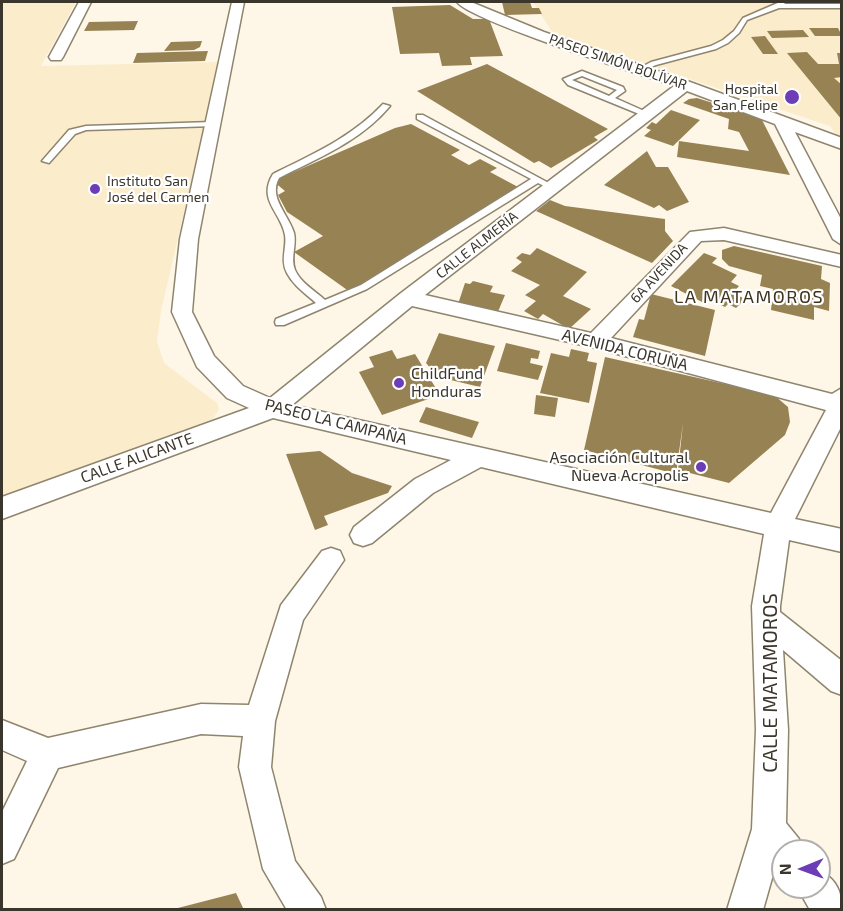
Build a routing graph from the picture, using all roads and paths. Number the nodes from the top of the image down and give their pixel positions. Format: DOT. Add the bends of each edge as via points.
graph roads {
  1 [pos="85,2"];
  2 [pos="238,2"];
  3 [pos="463,2"];
  4 [pos="759,2"];
  5 [pos="780,4"];
  6 [pos="842,6"];
  7 [pos="765,11"];
  8 [pos="56,57"];
  9 [pos="639,70"];
  10 [pos="685,85"];
  11 [pos="611,98"];
  12 [pos="386,106"];
  13 [pos="647,114"];
  14 [pos="420,117"];
  15 [pos="782,120"];
  16 [pos="212,124"];
  17 [pos="842,144"];
  18 [pos="46,161"];
  19 [pos="544,183"];
  20 [pos="842,239"];
  21 [pos="842,261"];
  22 [pos="408,298"];
  23 [pos="323,304"];
  24 [pos="280,322"];
  25 [pos="595,341"];
  26 [pos="841,402"];
  27 [pos="272,408"];
  28 [pos="480,457"];
  29 [pos="2,508"];
  30 [pos="778,526"];
  31 [pos="363,536"];
  32 [pos="842,541"];
  33 [pos="331,560"];
  34 [pos="766,618"];
  35 [pos="842,680"];
  36 [pos="260,721"];
  37 [pos="2,735"];
  38 [pos="48,753"];
  39 [pos="778,839"];
  40 [pos="2,847"];
  41 [pos="771,855"];
  42 [pos="308,909"];
  43 [pos="745,909"];
  1 -- 8 [label="street"];
  2 -- 16 [label="street, PASEO LA CAMPAÑA"];
  3 -- 9 [label="street, PASEO SIMÓN BOLÍVAR" via="506,23"];
  4 -- 7 [label="lane"];
  5 -- 6 [label="lane"];
  5 -- 7 [label="lane"];
  7 -- 9 [label="lane" via="745,19 739,33 727,44 654,62"];
  9 -- 10 [label="street, PASEO SIMÓN BOLÍVAR"];
  10 -- 13 [label="street, CALLE ALMERÍA"];
  10 -- 15 [label="street, PASEO SIMÓN BOLÍVAR"];
  11 -- 11 [label="lane" via="571,83 567,79 582,73 618,87 621,91"];
  11 -- 13 [label="lane"];
  12 -- 23 [label="lane" via="360,132 276,176 270,183 289,232 291,272"];
  13 -- 19 [label="street, CALLE ALMERÍA"];
  14 -- 19 [label="lane"];
  15 -- 17 [label="street, PASEO SIMÓN BOLÍVAR"];
  15 -- 20 [label="street"];
  16 -- 18 [label="lane" via="86,128 72,132"];
  16 -- 27 [label="street, PASEO LA CAMPAÑA" via="189,239 182,312 205,361 235,392"];
  19 -- 22 [label="street, CALLE ALMERÍA"];
  19 -- 23 [label="lane" via="364,287"];
  21 -- 25 [label="street, 6A AVENIDA" via="724,234 696,236"];
  22 -- 25 [label="street, AVENIDA CORUÑA"];
  22 -- 27 [label="street, CALLE ALMERÍA"];
  23 -- 24 [label="lane"];
  25 -- 26 [label="street, AVENIDA CORUÑA"];
  26 -- 30 [label="street, CALLE MATAMOROS"];
  27 -- 28 [label="street, PASEO LA CAMPAÑA"];
  27 -- 29 [label="street, CALLE ALICANTE"];
  28 -- 30 [label="street, PASEO LA CAMPAÑA"];
  28 -- 31 [label="street" via="424,486"];
  30 -- 32 [label="street, PASEO LA CAMPAÑA"];
  30 -- 34 [label="street, CALLE MATAMOROS"];
  33 -- 36 [label="street" via="291,614"];
  34 -- 35 [label="street"];
  34 -- 39 [label="street, CALLE MATAMOROS"];
  36 -- 38 [label="street" via="201,719"];
  36 -- 42 [label="street" via="255,767 280,869"];
  37 -- 38 [label="street"];
  38 -- 40 [label="street"];
  41 -- 43 [label="street, CALLE MATAMOROS"];
}
